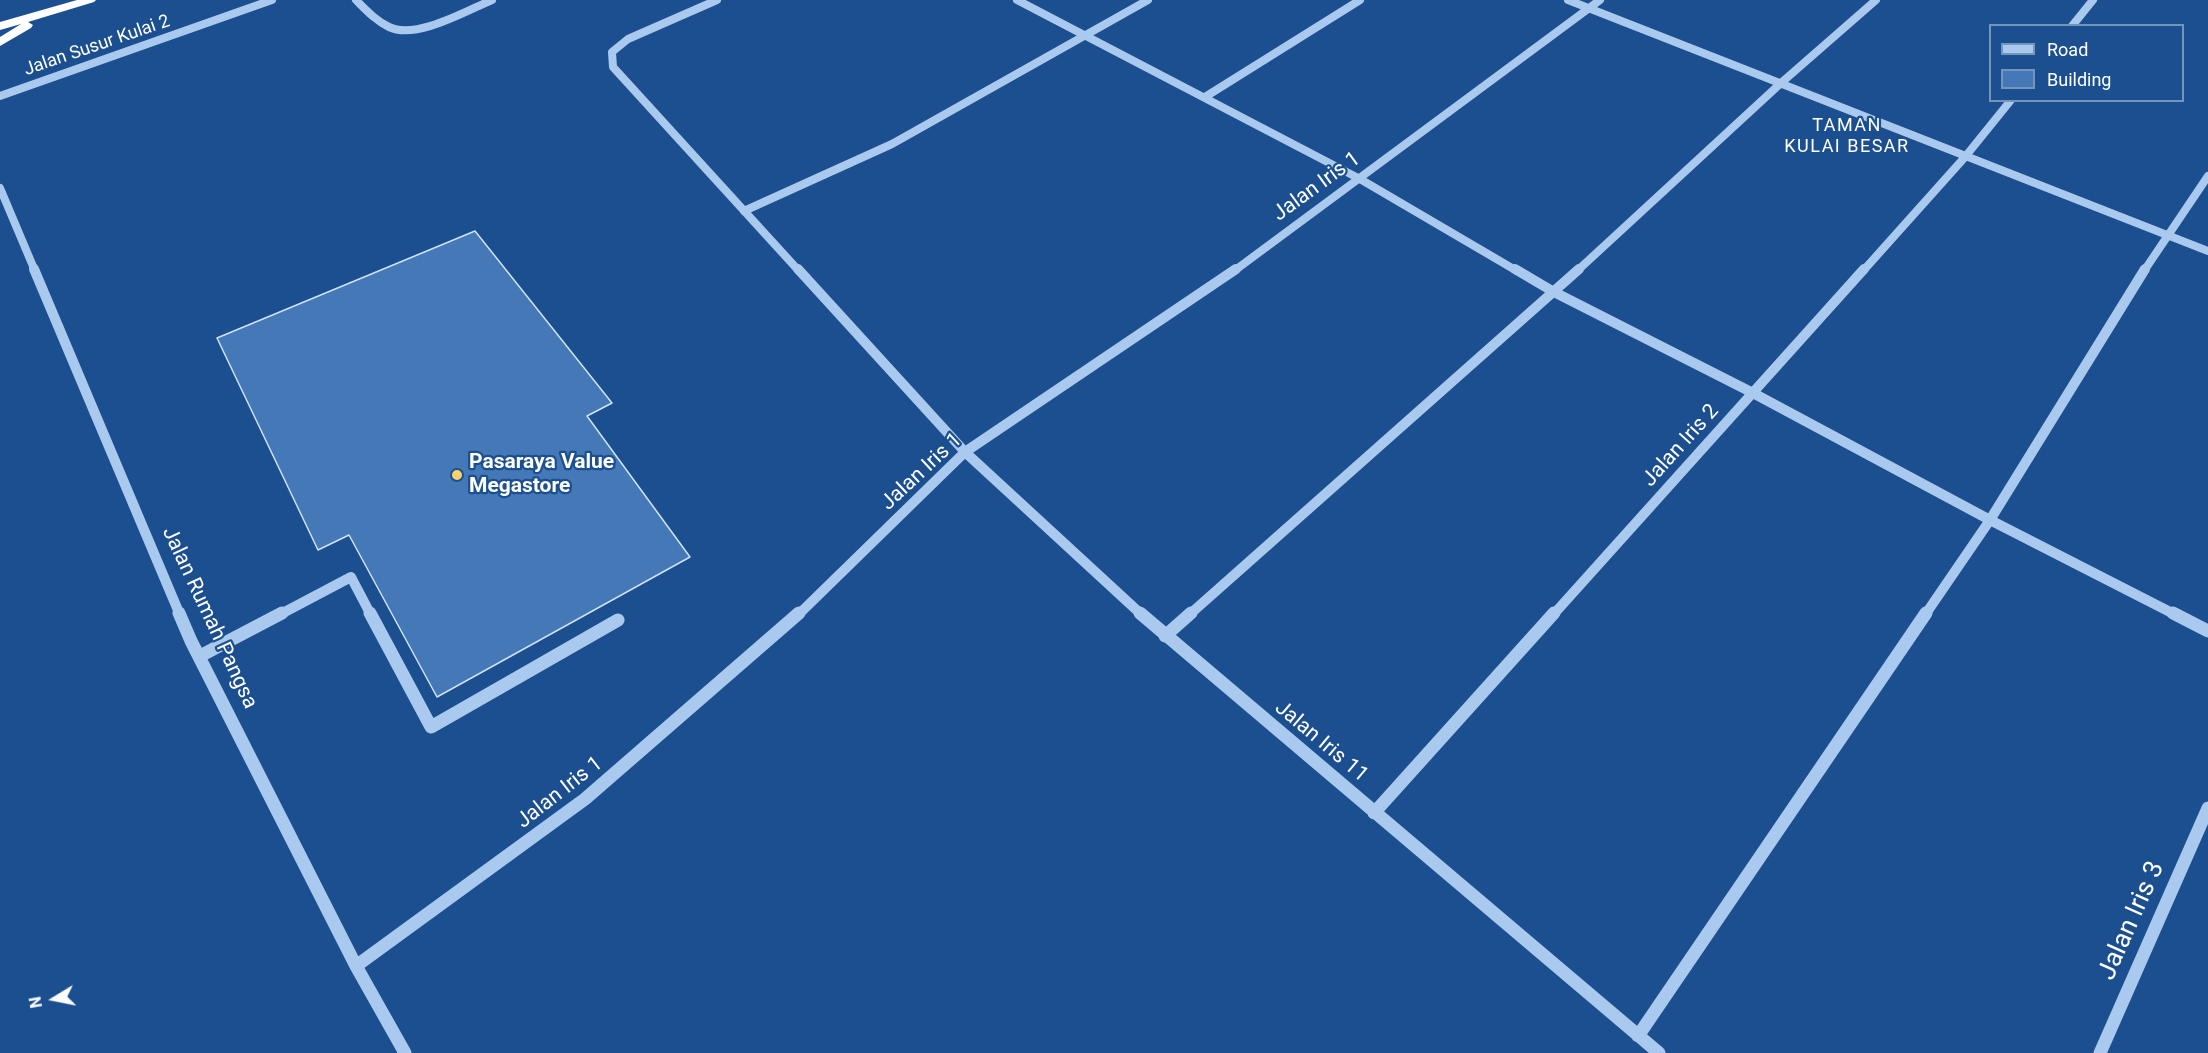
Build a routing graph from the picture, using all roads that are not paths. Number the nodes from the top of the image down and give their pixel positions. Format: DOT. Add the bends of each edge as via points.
graph roads {
  1 [pos="90,0"];
  2 [pos="272,0"];
  3 [pos="356,0"];
  4 [pos="492,0"];
  5 [pos="717,0"];
  6 [pos="1017,0"];
  7 [pos="1148,0"];
  8 [pos="1360,0"];
  9 [pos="1568,0"];
  10 [pos="1600,0"];
  11 [pos="1876,0"];
  12 [pos="2093,0"];
  13 [pos="1589,8"];
  14 [pos="56,11"];
  15 [pos="2074,24"];
  16 [pos="0,26"];
  17 [pos="1085,34"];
  18 [pos="0,42"];
  19 [pos="1780,84"];
  20 [pos="0,96"];
  21 [pos="1205,97"];
  22 [pos="2009,102"];
  23 [pos="1965,157"];
  24 [pos="2208,176"];
  25 [pos="1360,179"];
  26 [pos="0,188"];
  27 [pos="744,211"];
  28 [pos="2166,235"];
  29 [pos="2208,251"];
  30 [pos="1554,292"];
  31 [pos="1753,393"];
  32 [pos="965,452"];
  33 [pos="1990,520"];
  34 [pos="618,620"];
  35 [pos="2208,631"];
  36 [pos="1165,636"];
  37 [pos="200,656"];
  38 [pos="2208,808"];
  39 [pos="1374,813"];
  40 [pos="356,966"];
  41 [pos="1638,1036"];
  42 [pos="405,1053"];
  43 [pos="1659,1053"];
  44 [pos="2100,1053"];
  1 -- 14 [label="highway"];
  2 -- 20 [label="street, Jalan Susur Kulai 2"];
  3 -- 4 [label="street" via="387,27 403,31 424,27"];
  5 -- 27 [label="street, Jalan Iris 11" via="628,39 612,52 613,67"];
  6 -- 17 [label="street"];
  7 -- 17 [label="street"];
  8 -- 21 [label="street"];
  9 -- 13 [label="street"];
  10 -- 13 [label="street, Jalan Iris 1"];
  11 -- 19 [label="street"];
  12 -- 15 [label="street"];
  13 -- 19 [label="street"];
  13 -- 25 [label="street, Jalan Iris 1"];
  14 -- 16 [label="highway"];
  14 -- 18 [label="highway" via="15,30"];
  17 -- 21 [label="street"];
  17 -- 27 [label="street" via="892,144"];
  19 -- 23 [label="street"];
  19 -- 30 [label="street"];
  21 -- 25 [label="street"];
  22 -- 23 [label="street, Jalan Iris 2"];
  23 -- 28 [label="street"];
  23 -- 31 [label="street, Jalan Iris 2"];
  24 -- 28 [label="street"];
  25 -- 30 [label="street"];
  25 -- 32 [label="street, Jalan Iris 1" via="1213,286"];
  26 -- 37 [label="street, Jalan Rumah Pangsa"];
  27 -- 32 [label="street, Jalan Iris 11"];
  28 -- 29 [label="street"];
  28 -- 33 [label="street"];
  30 -- 31 [label="street"];
  30 -- 36 [label="street"];
  31 -- 33 [label="street"];
  31 -- 39 [label="street, Jalan Iris 2"];
  32 -- 36 [label="street, Jalan Iris 11"];
  32 -- 40 [label="street, Jalan Iris 1" via="793,619 585,799"];
  33 -- 35 [label="street"];
  33 -- 41 [label="street"];
  34 -- 37 [label="street" via="431,727 351,577"];
  36 -- 39 [label="street, Jalan Iris 11"];
  37 -- 40 [label="street, Jalan Rumah Pangsa"];
  38 -- 44 [label="street, Jalan Iris 3"];
  39 -- 41 [label="street, Jalan Iris 11"];
  40 -- 42 [label="street, Jalan Rumah Pangsa"];
  41 -- 43 [label="street, Jalan Iris 11"];
}
